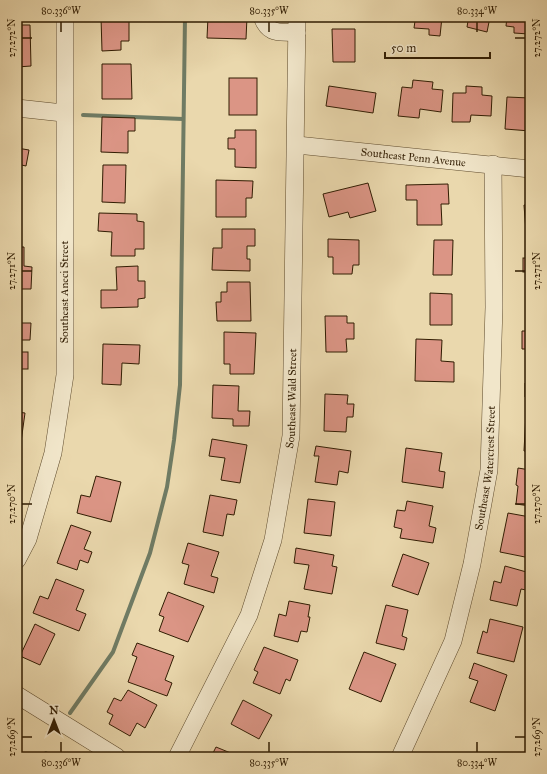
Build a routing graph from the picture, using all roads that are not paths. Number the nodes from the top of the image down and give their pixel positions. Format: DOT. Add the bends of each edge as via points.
graph roads {
  1 [pos="65,17"];
  2 [pos="262,17"];
  3 [pos="297,25"];
  4 [pos="17,108"];
  5 [pos="64,113"];
  6 [pos="296,145"];
  7 [pos="493,164"];
  8 [pos="530,169"];
  9 [pos="17,560"];
  10 [pos="17,695"];
  11 [pos="117,757"];
  12 [pos="177,757"];
  13 [pos="400,757"];
  1 -- 5 [label="street, Southeast Aneci Street"];
  2 -- 3 [label="street" via="271,30"];
  3 -- 6 [label="street, Southeast Wald Street"];
  4 -- 5 [label="street"];
  5 -- 9 [label="street, Southeast Aneci Street" via="64,375 53,453 28,539"];
  6 -- 7 [label="street, Southeast Penn Avenue"];
  6 -- 12 [label="street, Southeast Wald Street" via="291,436 273,540 249,615"];
  7 -- 8 [label="street, Southeast Penn Avenue"];
  7 -- 13 [label="street, Southeast Watercrest Street" via="494,307 489,470 472,564 453,642"];
  10 -- 11 [label="street"];
}
